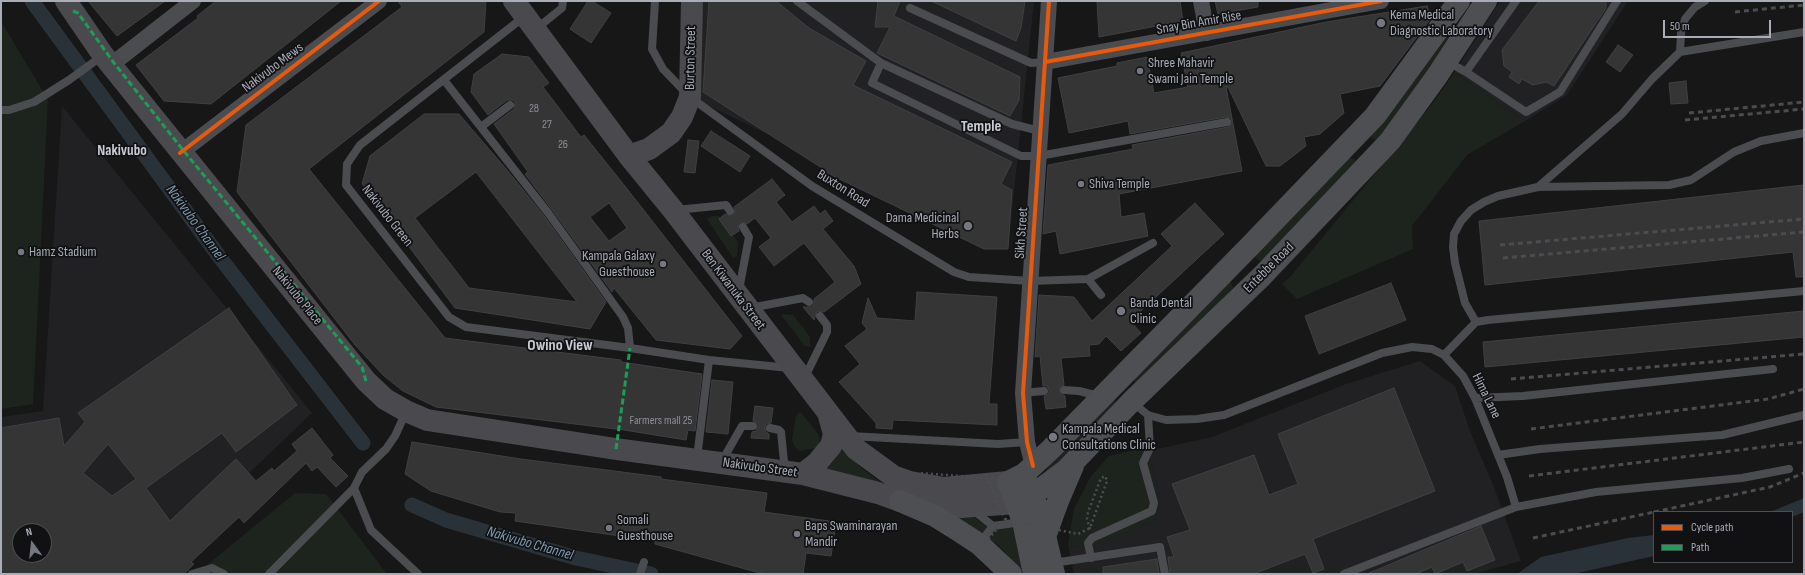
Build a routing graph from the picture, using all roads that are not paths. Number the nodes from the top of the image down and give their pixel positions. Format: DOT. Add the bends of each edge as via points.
graph roads {
  1 [pos="66,1"];
  2 [pos="194,1"];
  3 [pos="378,1"];
  4 [pos="563,1"];
  5 [pos="654,1"];
  6 [pos="692,1"];
  7 [pos="796,1"];
  8 [pos="1048,1"];
  9 [pos="1201,1"];
  10 [pos="1381,1"];
  11 [pos="1459,1"];
  12 [pos="1516,1"];
  13 [pos="1616,1"];
  14 [pos="1705,1"];
  15 [pos="1480,3"];
  16 [pos="910,8"];
  17 [pos="525,16"];
  18 [pos="1804,32"];
  19 [pos="1207,33"];
  20 [pos="1680,52"];
  21 [pos="1447,61"];
  22 [pos="101,62"];
  23 [pos="1045,62"];
  24 [pos="881,63"];
  25 [pos="1466,72"];
  26 [pos="444,80"];
  27 [pos="690,97"];
  28 [pos="510,105"];
  29 [pos="1,110"];
  30 [pos="1227,122"];
  31 [pos="481,128"];
  32 [pos="1040,132"];
  33 [pos="1804,133"];
  34 [pos="1353,138"];
  35 [pos="180,153"];
  36 [pos="629,156"];
  37 [pos="1039,156"];
  38 [pos="1374,158"];
  39 [pos="1538,187"];
  40 [pos="673,210"];
  41 [pos="730,211"];
  42 [pos="743,227"];
  43 [pos="1153,243"];
  44 [pos="1238,259"];
  45 [pos="1262,276"];
  46 [pos="1088,279"];
  47 [pos="1030,281"];
  48 [pos="1804,291"];
  49 [pos="1101,295"];
  50 [pos="809,302"];
  51 [pos="743,303"];
  52 [pos="820,316"];
  53 [pos="1476,322"];
  54 [pos="630,348"];
  55 [pos="1444,355"];
  56 [pos="709,360"];
  57 [pos="1773,369"];
  58 [pos="798,375"];
  59 [pos="1064,390"];
  60 [pos="1044,391"];
  61 [pos="1023,393"];
  62 [pos="1102,397"];
  63 [pos="1475,398"];
  64 [pos="1131,402"];
  65 [pos="406,411"];
  66 [pos="828,414"];
  67 [pos="1148,415"];
  68 [pos="1804,415"];
  69 [pos="753,426"];
  70 [pos="770,428"];
  71 [pos="845,436"];
  72 [pos="1027,442"];
  73 [pos="616,449"];
  74 [pos="1498,455"];
  75 [pos="1077,459"];
  76 [pos="697,460"];
  77 [pos="721,463"];
  78 [pos="1789,469"];
  79 [pos="794,473"];
  80 [pos="1022,474"];
  81 [pos="354,488"];
  82 [pos="900,501"];
  83 [pos="968,506"];
  84 [pos="1516,507"];
  85 [pos="1019,509"];
  86 [pos="994,526"];
  87 [pos="1046,534"];
  88 [pos="977,550"];
  89 [pos="1091,558"];
  90 [pos="644,562"];
  91 [pos="1047,570"];
  92 [pos="192,574"];
  93 [pos="224,574"];
  94 [pos="269,574"];
  95 [pos="418,574"];
  96 [pos="640,574"];
  97 [pos="1011,574"];
  98 [pos="1165,574"];
  99 [pos="1344,574"];
  1 -- 22 [label="main road, Nakivubo Place"];
  2 -- 22 [label="street"];
  3 -- 35 [label="street, Nakivubo Mews"];
  4 -- 17 [label="lane, Nakivubo Green" via="562,8"];
  5 -- 27 [label="lane, Buxton Road" via="652,49 663,69"];
  6 -- 27 [label="main road, Burton Street"];
  7 -- 24 [label="lane"];
  8 -- 23 [label="street, Sikh Street"];
  9 -- 19 [label="street"];
  10 -- 19 [label="street, Snay Bin Amir Rise"];
  11 -- 34 [label="main road, Entebbe Road" via="1378,111"];
  12 -- 25 [label="lane"];
  13 -- 25 [label="lane" via="1560,92 1526,112"];
  14 -- 20 [label="lane" via="1695,7 1685,20"];
  15 -- 21 [label="main road, Entebbe Road"];
  16 -- 23 [label="lane" via="1031,63"];
  17 -- 26 [label="lane, Nakivubo Green"];
  17 -- 36 [label="main road, Ben Kiwanuka Street"];
  18 -- 20 [label="lane"];
  19 -- 23 [label="street, Snay Bin Amir Rise"];
  20 -- 39 [label="lane" via="1652,79 1622,114"];
  21 -- 25 [label="lane"];
  21 -- 38 [label="main road, Entebbe Road" via="1395,136"];
  22 -- 29 [label="lane" via="34,102"];
  22 -- 35 [label="main road, Nakivubo Place"];
  23 -- 32 [label="street, Sikh Street"];
  24 -- 32 [label="lane" via="1012,124"];
  24 -- 37 [label="lane" via="872,83 1021,156"];
  26 -- 31 [label="lane"];
  26 -- 54 [label="lane, Nakivubo Green" via="360,145 347,164 346,185 449,317 456,322 466,327"];
  27 -- 36 [label="main road, Burton Street" via="682,117 671,133 649,149"];
  27 -- 47 [label="lane, Buxton Road" via="812,186 954,272 969,277"];
  28 -- 31 [label="lane"];
  30 -- 37 [label="lane"];
  31 -- 54 [label="lane" via="550,214 623,317 628,328"];
  32 -- 37 [label="street, Sikh Street"];
  33 -- 39 [label="lane" via="1761,140 1734,152 1691,180 1669,185"];
  34 -- 38 [label="main road"];
  34 -- 44 [label="main road, Entebbe Road"];
  35 -- 65 [label="main road, Nakivubo Place" via="366,381 385,399"];
  36 -- 40 [label="main road, Ben Kiwanuka Street"];
  37 -- 47 [label="street, Sikh Street"];
  38 -- 45 [label="main road, Entebbe Road"];
  39 -- 53 [label="lane" via="1498,196 1484,202 1471,210 1454,234 1455,263 1465,303"];
  40 -- 41 [label="lane" via="726,206"];
  40 -- 51 [label="main road, Ben Kiwanuka Street"];
  42 -- 51 [label="lane" via="749,237"];
  43 -- 46 [label="lane, Buxton Road"];
  44 -- 45 [label="main road"];
  44 -- 62 [label="main road, Entebbe Road"];
  45 -- 64 [label="main road, Entebbe Road"];
  46 -- 47 [label="lane, Buxton Road"];
  46 -- 49 [label="lane"];
  47 -- 61 [label="street, Sikh Street"];
  48 -- 53 [label="lane"];
  50 -- 51 [label="lane" via="803,298"];
  51 -- 58 [label="main road, Ben Kiwanuka Street"];
  52 -- 58 [label="lane" via="827,325 827,332"];
  53 -- 55 [label="lane"];
  54 -- 56 [label="lane, Nakivubo Green"];
  55 -- 63 [label="lane, Hima Lane" via="1463,376"];
  55 -- 67 [label="lane, Hima Lane" via="1432,349 1412,347 1382,353 1224,415 1166,420"];
  56 -- 58 [label="lane, Nakivubo Green"];
  56 -- 76 [label="lane"];
  57 -- 63 [label="lane" via="1523,396"];
  58 -- 66 [label="main road, Ben Kiwanuka Street"];
  59 -- 62 [label="lane"];
  60 -- 61 [label="lane"];
  61 -- 72 [label="street, Sikh Street"];
  62 -- 80 [label="main road, Entebbe Road"];
  63 -- 74 [label="lane, Hima Lane"];
  64 -- 67 [label="lane, Hima Lane"];
  64 -- 75 [label="main road, Entebbe Road"];
  65 -- 73 [label="main road, Nakivubo Place" via="426,420"];
  65 -- 81 [label="lane" via="395,436 386,449 362,472"];
  66 -- 71 [label="main road, Ben Kiwanuka Street"];
  66 -- 79 [label="main road" via="834,434 831,446 817,463"];
  67 -- 89 [label="lane" via="1150,448 1143,463 1154,503 1152,511 1092,538 1088,543"];
  68 -- 74 [label="lane" via="1722,435 1540,449"];
  69 -- 77 [label="lane" via="742,426"];
  70 -- 79 [label="lane" via="781,432"];
  71 -- 72 [label="lane" via="998,444"];
  71 -- 80 [label="main road, Ben Kiwanuka Street" via="856,449 893,476 910,482 944,488"];
  72 -- 80 [label="street, Sikh Street"];
  73 -- 76 [label="main road, Nakivubo Street"];
  74 -- 84 [label="lane, Hima Lane"];
  75 -- 85 [label="main road, Entebbe Road"];
  75 -- 87 [label="main road"];
  76 -- 77 [label="main road, Nakivubo Street"];
  77 -- 79 [label="main road, Nakivubo Street"];
  78 -- 84 [label="lane" via="1742,478 1596,492"];
  79 -- 82 [label="main road, Nakivubo Street" via="878,493"];
  80 -- 85 [label="main road"];
  81 -- 94 [label="lane"];
  81 -- 95 [label="lane" via="371,530"];
  82 -- 83 [label="main road, Nakivubo Street"];
  82 -- 88 [label="main road" via="935,516"];
  83 -- 85 [label="main road, Nakivubo Street" via="1000,505"];
  83 -- 86 [label="lane"];
  84 -- 99 [label="lane"];
  85 -- 86 [label="lane"];
  85 -- 87 [label="main road"];
  85 -- 91 [label="main road"];
  86 -- 88 [label="lane"];
  87 -- 91 [label="main road"];
  88 -- 97 [label="main road"];
  89 -- 91 [label="lane"];
  89 -- 98 [label="lane" via="1160,548"];
  90 -- 96 [label="lane"];
  92 -- 93 [label="lane" via="212,568"];
}
